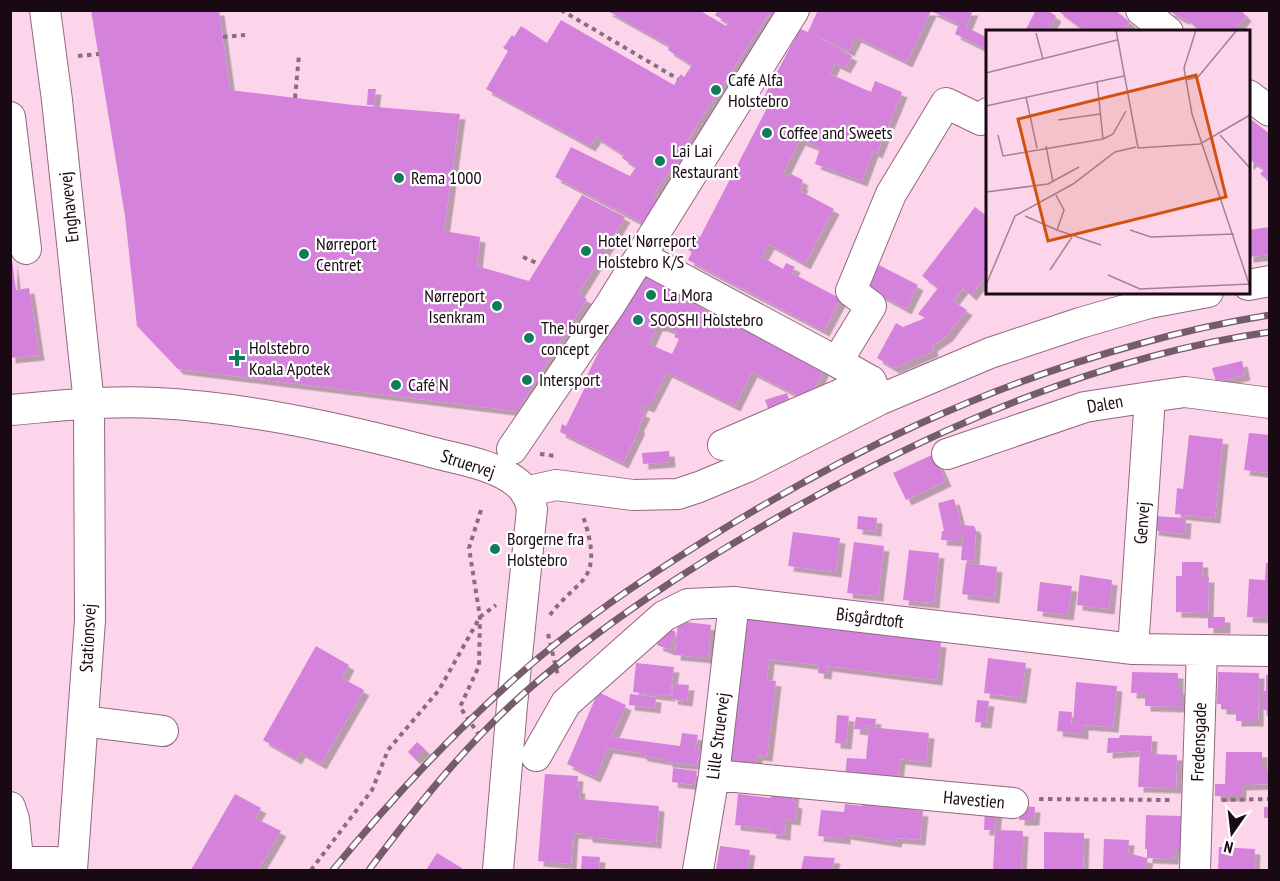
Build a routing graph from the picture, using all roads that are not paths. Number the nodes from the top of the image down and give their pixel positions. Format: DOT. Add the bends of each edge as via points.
graph roads {
  1 [pos="45,10"];
  2 [pos="794,10"];
  3 [pos="1141,10"];
  4 [pos="1166,30"];
  5 [pos="1250,97"];
  6 [pos="57,100"];
  7 [pos="10,107"];
  8 [pos="1269,111"];
  9 [pos="986,114"];
  10 [pos="10,117"];
  11 [pos="26,249"];
  12 [pos="642,257"];
  13 [pos="1269,281"];
  14 [pos="1250,285"];
  15 [pos="1188,294"];
  16 [pos="1148,298"];
  17 [pos="837,363"];
  18 [pos="875,391"];
  19 [pos="1150,397"];
  20 [pos="1269,403"];
  21 [pos="89,404"];
  22 [pos="19,409"];
  23 [pos="723,445"];
  24 [pos="512,448"];
  25 [pos="947,454"];
  26 [pos="525,492"];
  27 [pos="734,602"];
  28 [pos="1133,649"];
  29 [pos="1202,650"];
  30 [pos="1269,651"];
  31 [pos="82,721"];
  32 [pos="163,731"];
  33 [pos="536,756"];
  34 [pos="714,775"];
  35 [pos="1013,803"];
  36 [pos="10,807"];
  37 [pos="14,860"];
  38 [pos="72,867"];
  39 [pos="498,870"];
  40 [pos="698,870"];
  41 [pos="1195,870"];
  1 -- 6 [label="street, Enghavevej"];
  2 -- 12 [label="street"];
  3 -- 4 [label="street"];
  5 -- 8 [label="street"];
  6 -- 7 [label="street"];
  6 -- 21 [label="street, Enghavevej"];
  9 -- 17 [label="street" via="981,120 946,103 891,194 850,291 871,306"];
  10 -- 11 [label="street"];
  12 -- 17 [label="street"];
  12 -- 24 [label="street"];
  13 -- 14 [label="street"];
  15 -- 16 [label="street"];
  16 -- 18 [label="street"];
  17 -- 18 [label="street"];
  18 -- 23 [label="street"];
  18 -- 26 [label="street" via="747,467 678,494 633,495 556,485"];
  19 -- 20 [label="street, Dalen" via="1185,392"];
  19 -- 25 [label="street, Dalen" via="1085,407"];
  19 -- 28 [label="street, Genvej"];
  21 -- 22 [label="street, Struervej"];
  21 -- 26 [label="street, Struervej" via="154,403 259,414 366,435 478,465 516,482"];
  21 -- 31 [label="street, Stationsvej" via="90,608"];
  26 -- 39 [label="street" via="532,509"];
  27 -- 28 [label="street, Bisgårdtoft"];
  27 -- 33 [label="street, Bisgårdtoft" via="688,604 664,616 566,703"];
  27 -- 34 [label="street, Lille Struervej"];
  28 -- 29 [label="street, Bisgårdtoft"];
  29 -- 30 [label="street, Bisgårdtoft"];
  29 -- 41 [label="street, Fredensgade"];
  31 -- 32 [label="street"];
  31 -- 38 [label="street, Stationsvej"];
  34 -- 35 [label="street, Havestien"];
  34 -- 40 [label="street, Lille Struervej"];
  36 -- 37 [label="street" via="14,819"];
  37 -- 38 [label="street"];
}
